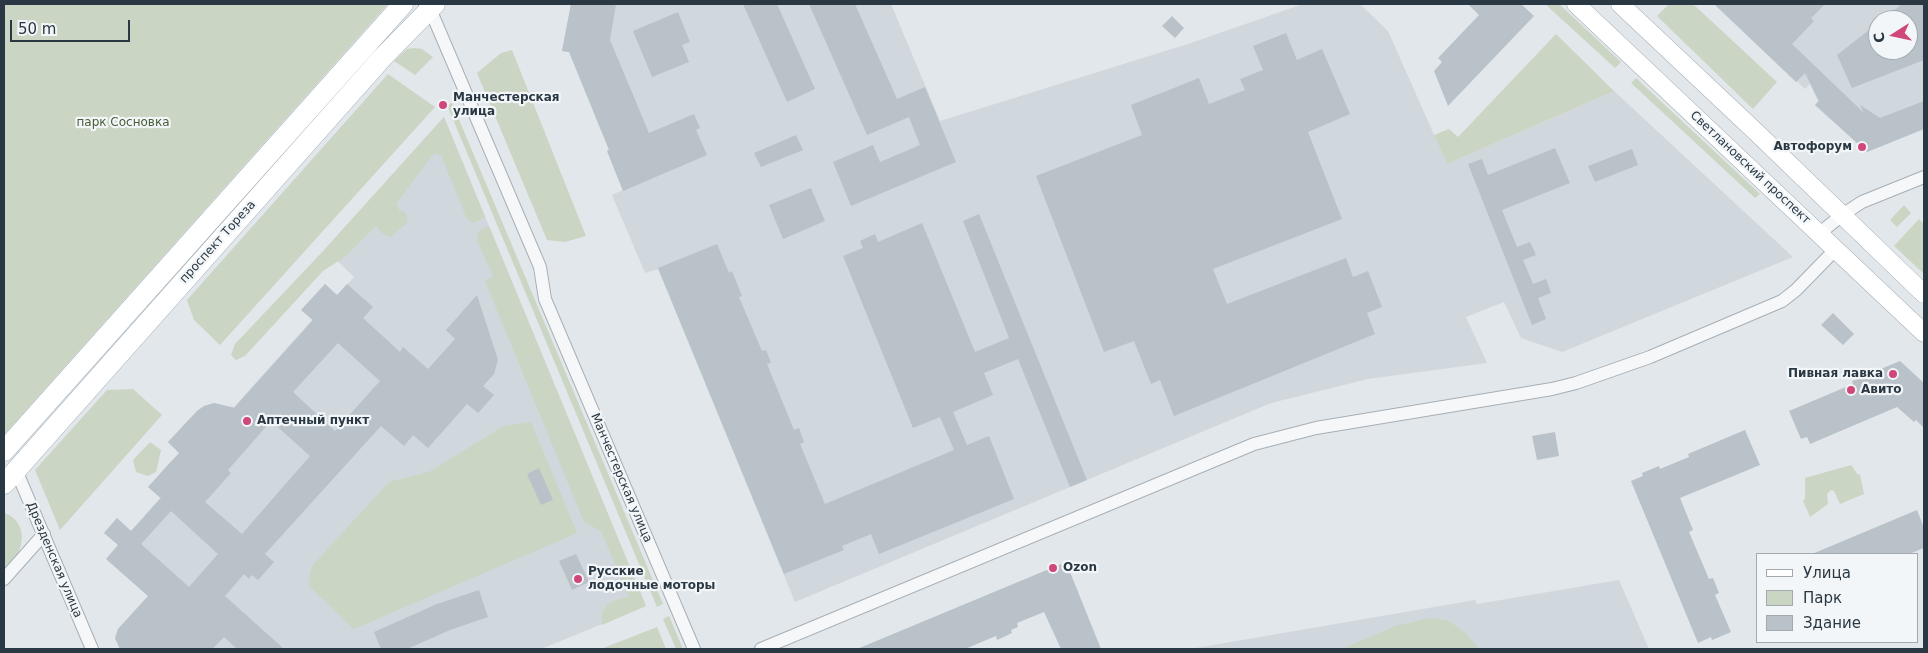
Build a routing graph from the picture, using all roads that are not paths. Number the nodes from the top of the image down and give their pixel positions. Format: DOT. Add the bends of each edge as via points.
graph roads {
  1 [pos="403,4"];
  2 [pos="1576,4"];
  3 [pos="1620,4"];
  4 [pos="430,6"];
  5 [pos="1924,176"];
  6 [pos="1842,215"];
  7 [pos="1820,233"];
  8 [pos="1836,249"];
  9 [pos="1924,294"];
  10 [pos="1924,333"];
  11 [pos="4,451"];
  12 [pos="10,477"];
  13 [pos="44,534"];
  14 [pos="4,579"];
  15 [pos="92,649"];
  16 [pos="694,649"];
  17 [pos="761,649"];
  1 -- 11 [label="main road, проспект Тореза"];
  2 -- 7 [label="main road, Светлановский проспект"];
  3 -- 6 [label="main road"];
  4 -- 12 [label="main road, проспект Тореза"];
  4 -- 16 [label="street, Манчестерская улица" via="540,267 545,299"];
  5 -- 6 [label="street" via="1862,202"];
  6 -- 7 [label="street"];
  6 -- 9 [label="main road"];
  7 -- 8 [label="main road, Светлановский проспект"];
  8 -- 10 [label="main road, Светлановский проспект"];
  8 -- 17 [label="street" via="1782,301 1615,370 1552,389 1316,428 1254,444"];
  12 -- 13 [label="street, Дрезденская улица"];
  13 -- 14 [label="street"];
  13 -- 15 [label="street, Дрезденская улица"];
}
